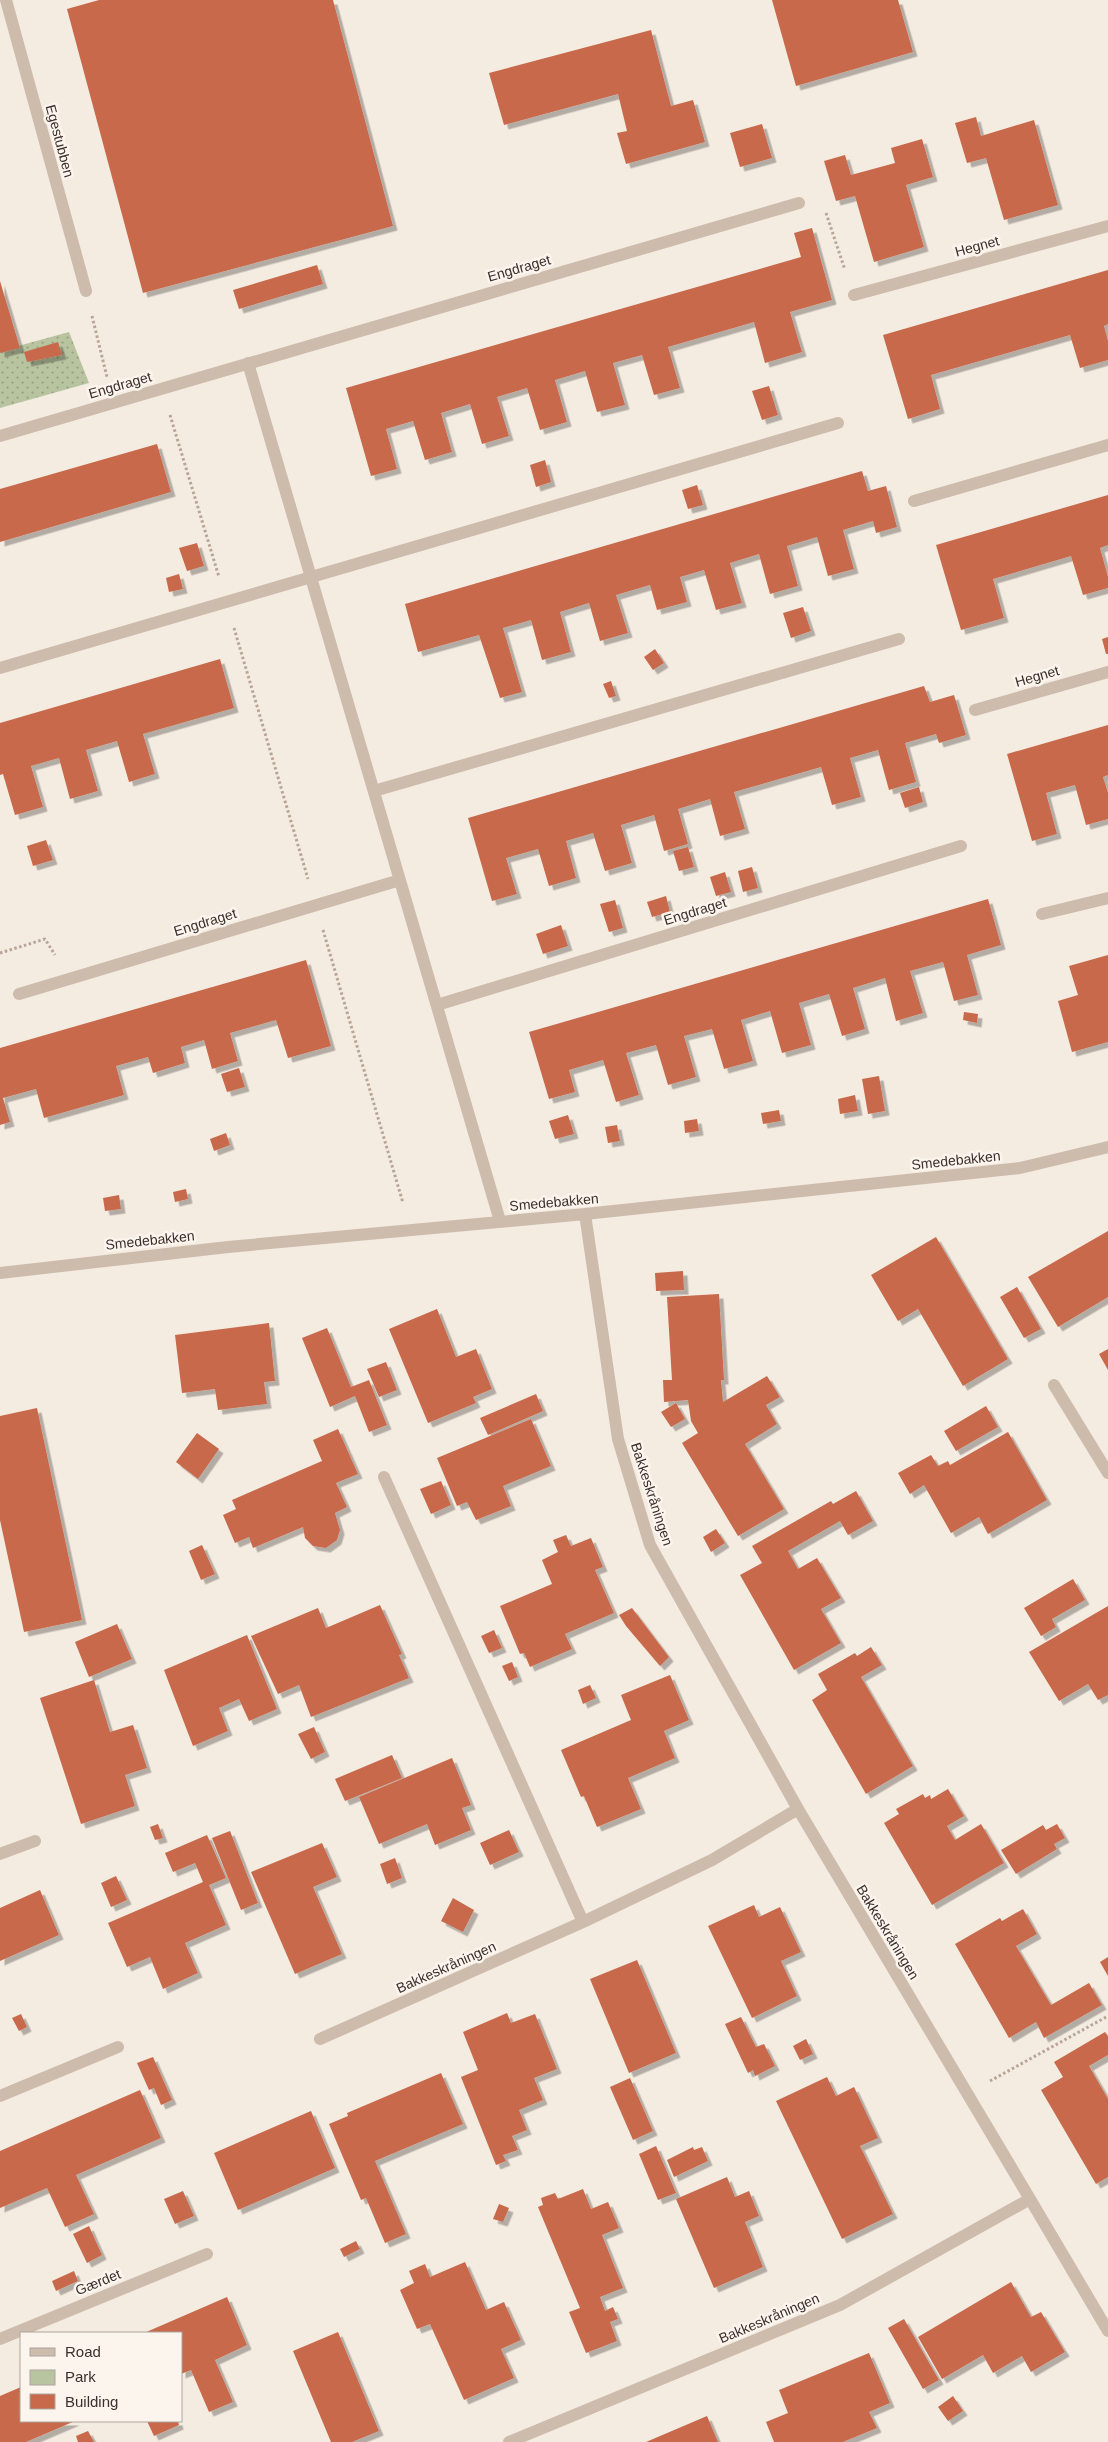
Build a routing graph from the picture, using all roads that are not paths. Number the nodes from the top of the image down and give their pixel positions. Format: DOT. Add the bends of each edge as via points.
graph roads {
  1 [pos="6,0"];
  2 [pos="798,203"];
  3 [pos="1108,226"];
  4 [pos="86,291"];
  5 [pos="854,295"];
  6 [pos="248,363"];
  7 [pos="838,422"];
  8 [pos="0,436"];
  9 [pos="1108,445"];
  10 [pos="914,501"];
  11 [pos="312,578"];
  12 [pos="899,639"];
  13 [pos="0,668"];
  14 [pos="1108,672"];
  15 [pos="974,710"];
  16 [pos="374,791"];
  17 [pos="961,846"];
  18 [pos="400,880"];
  19 [pos="1108,898"];
  20 [pos="1042,914"];
  21 [pos="19,994"];
  22 [pos="437,1004"];
  23 [pos="1108,1147"];
  24 [pos="585,1214"];
  25 [pos="500,1221"];
  26 [pos="0,1273"];
  27 [pos="1054,1385"];
  28 [pos="1108,1473"];
  29 [pos="384,1477"];
  30 [pos="798,1809"];
  31 [pos="34,1841"];
  32 [pos="0,1854"];
  33 [pos="583,1922"];
  34 [pos="320,2039"];
  35 [pos="118,2047"];
  36 [pos="0,2096"];
  37 [pos="1030,2199"];
  38 [pos="207,2254"];
  39 [pos="1108,2331"];
  40 [pos="0,2339"];
  41 [pos="509,2442"];
  1 -- 4 [label="street, Egestubben"];
  2 -- 6 [label="street, Engdraget"];
  3 -- 5 [label="street, Hegnet"];
  6 -- 8 [label="street, Engdraget"];
  6 -- 11 [label="street"];
  7 -- 11 [label="street"];
  9 -- 10 [label="street"];
  11 -- 13 [label="street"];
  11 -- 16 [label="street"];
  12 -- 16 [label="street"];
  14 -- 15 [label="street, Hegnet"];
  16 -- 18 [label="street"];
  17 -- 22 [label="street, Engdraget"];
  18 -- 21 [label="street, Engdraget"];
  18 -- 22 [label="street"];
  19 -- 20 [label="street"];
  22 -- 25 [label="street"];
  23 -- 24 [label="street, Smedebakken" via="1020,1168"];
  24 -- 25 [label="street, Smedebakken"];
  24 -- 30 [label="street, Bakkeskråningen" via="618,1439 650,1545"];
  25 -- 26 [label="street, Smedebakken"];
  27 -- 28 [label="street"];
  29 -- 33 [label="street"];
  30 -- 33 [label="street, Bakkeskråningen" via="712,1860"];
  30 -- 37 [label="street, Bakkeskråningen"];
  31 -- 32 [label="street"];
  33 -- 34 [label="street, Bakkeskråningen"];
  35 -- 36 [label="street"];
  37 -- 39 [label="street, Bakkeskråningen"];
  37 -- 41 [label="street, Bakkeskråningen" via="840,2305"];
  38 -- 40 [label="street, Gærdet"];
}
